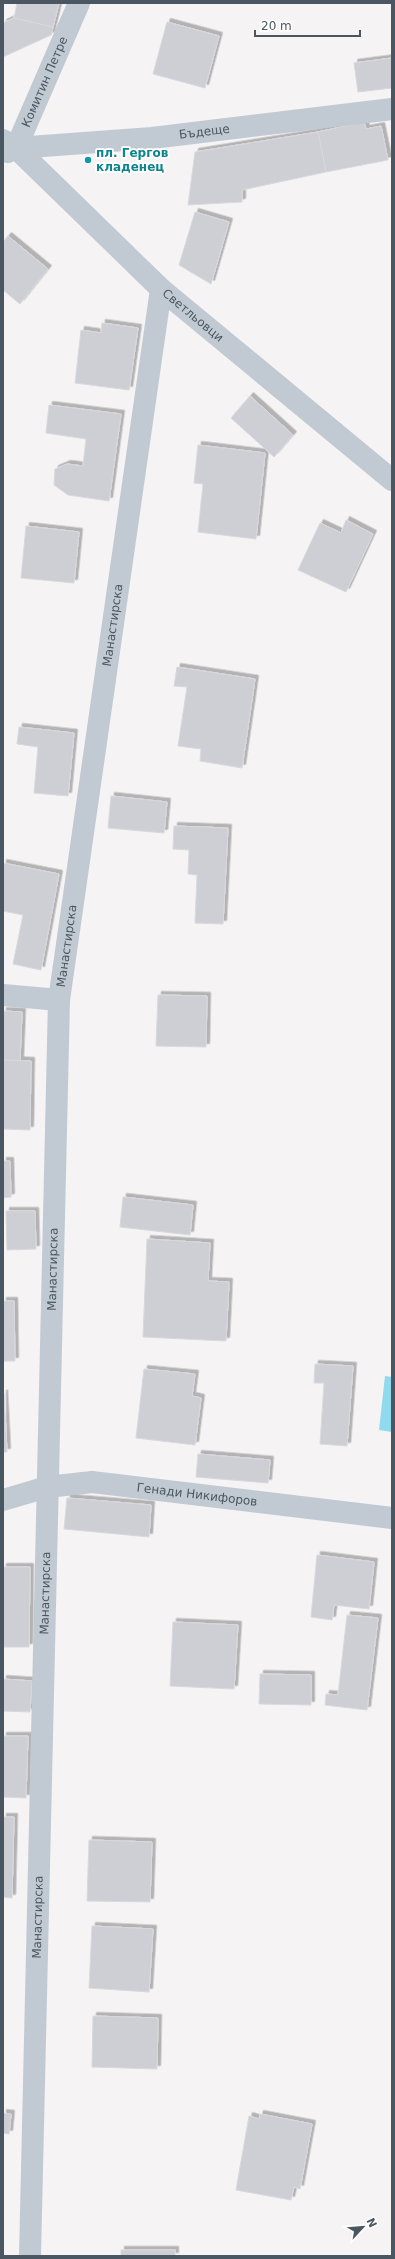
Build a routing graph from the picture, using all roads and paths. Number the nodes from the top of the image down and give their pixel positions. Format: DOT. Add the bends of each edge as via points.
graph roads {
  1 [pos="80,3"];
  2 [pos="392,109"];
  3 [pos="7,147"];
  4 [pos="161,289"];
  5 [pos="392,480"];
  6 [pos="3,995"];
  7 [pos="59,1000"];
  8 [pos="47,1487"];
  9 [pos="3,1500"];
  10 [pos="392,1518"];
  11 [pos="30,2256"];
  1 -- 3 [label="street, Комитин Петре"];
  2 -- 3 [label="street, Бъдеще" via="152,138"];
  3 -- 4 [label="street, Светльовци"];
  4 -- 5 [label="street, Светльовци"];
  4 -- 7 [label="street, Манастирска"];
  6 -- 7 [label="street"];
  7 -- 8 [label="street, Манастирска"];
  8 -- 9 [label="street, Генади Никифоров"];
  8 -- 10 [label="street, Генади Никифоров" via="92,1482"];
  8 -- 11 [label="street, Манастирска"];
}
